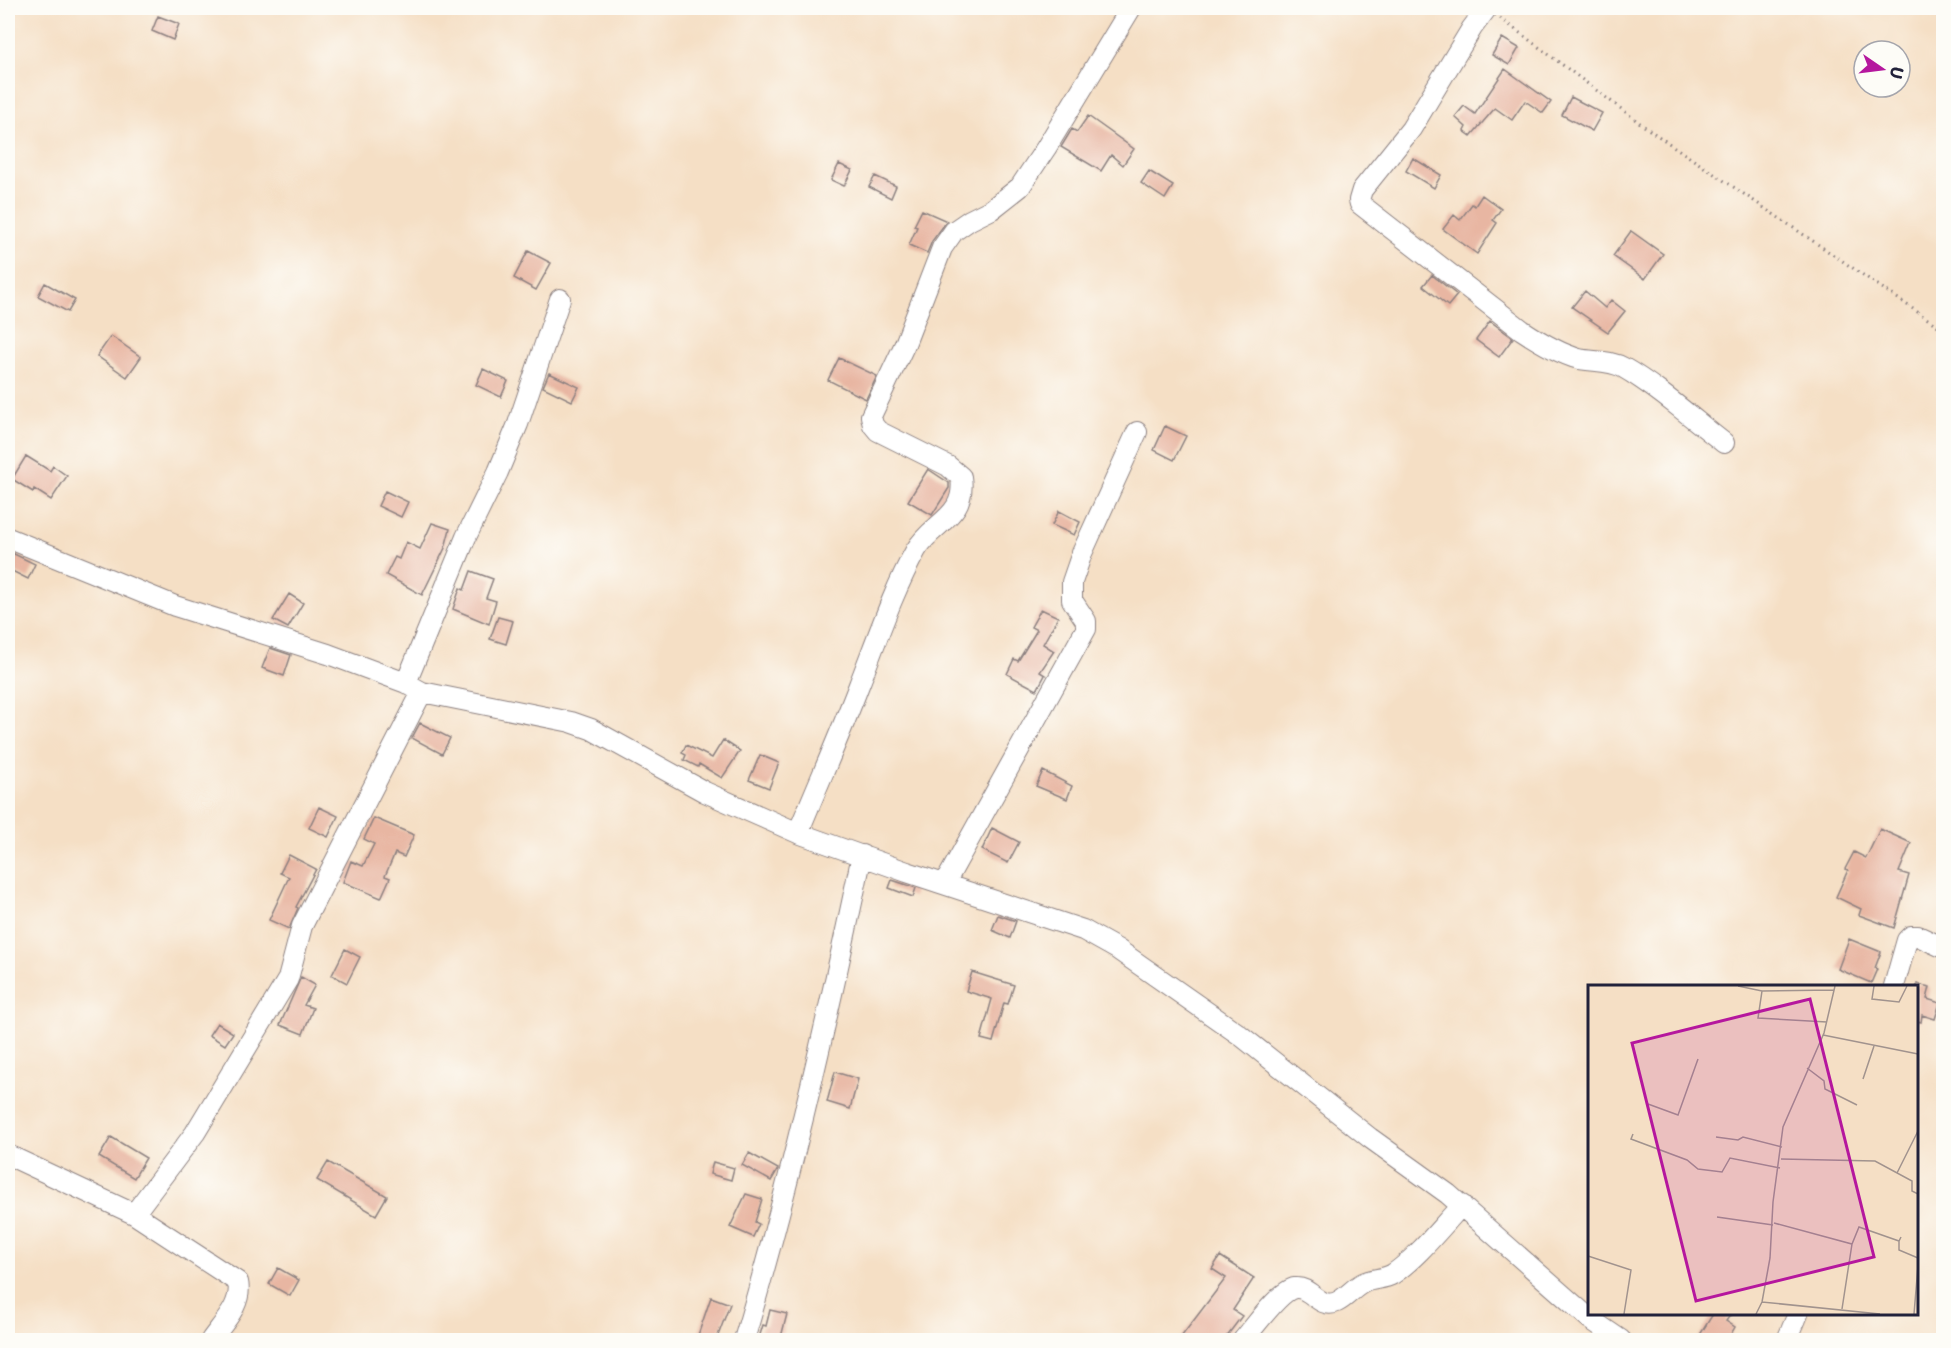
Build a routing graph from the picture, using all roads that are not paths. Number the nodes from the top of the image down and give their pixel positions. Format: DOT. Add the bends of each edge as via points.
graph roads {
  1 [pos="1131,8"];
  2 [pos="1487,8"];
  3 [pos="560,300"];
  4 [pos="1137,432"];
  5 [pos="1724,443"];
  6 [pos="8,538"];
  7 [pos="414,687"];
  8 [pos="798,833"];
  9 [pos="862,855"];
  10 [pos="945,883"];
  11 [pos="1944,948"];
  12 [pos="1895,985"];
  13 [pos="8,1155"];
  14 [pos="1462,1205"];
  15 [pos="134,1214"];
  16 [pos="1798,1315"];
  17 [pos="211,1341"];
  18 [pos="744,1341"];
  19 [pos="1243,1341"];
  20 [pos="1622,1341"];
  21 [pos="1787,1341"];
  1 -- 8 [label="street" via="1020,187 954,231 942,248 905,344 871,416 878,431 948,466 961,477 963,489 953,513 916,549"];
  2 -- 5 [label="street" via="1411,129 1362,190 1360,204 1540,342 1580,359 1623,368"];
  3 -- 7 [label="street" via="518,424 466,537"];
  4 -- 10 [label="street" via="1072,582 1072,600 1086,621 1086,629"];
  6 -- 7 [label="street" via="175,606 328,654"];
  7 -- 8 [label="street" via="591,729 705,792"];
  7 -- 15 [label="street" via="302,926 288,979 195,1133"];
  8 -- 9 [label="street"];
  9 -- 10 [label="street"];
  9 -- 18 [label="street" via="774,1241"];
  10 -- 14 [label="street" via="1083,930 1117,949 1240,1035"];
  11 -- 12 [label="street" via="1911,936"];
  13 -- 15 [label="street"];
  14 -- 19 [label="street" via="1393,1274 1365,1282 1331,1304 1322,1303 1304,1290 1289,1290"];
  14 -- 20 [label="street" via="1590,1319"];
  15 -- 17 [label="street" via="238,1282 235,1306"];
  16 -- 21 [label="street"];
}
